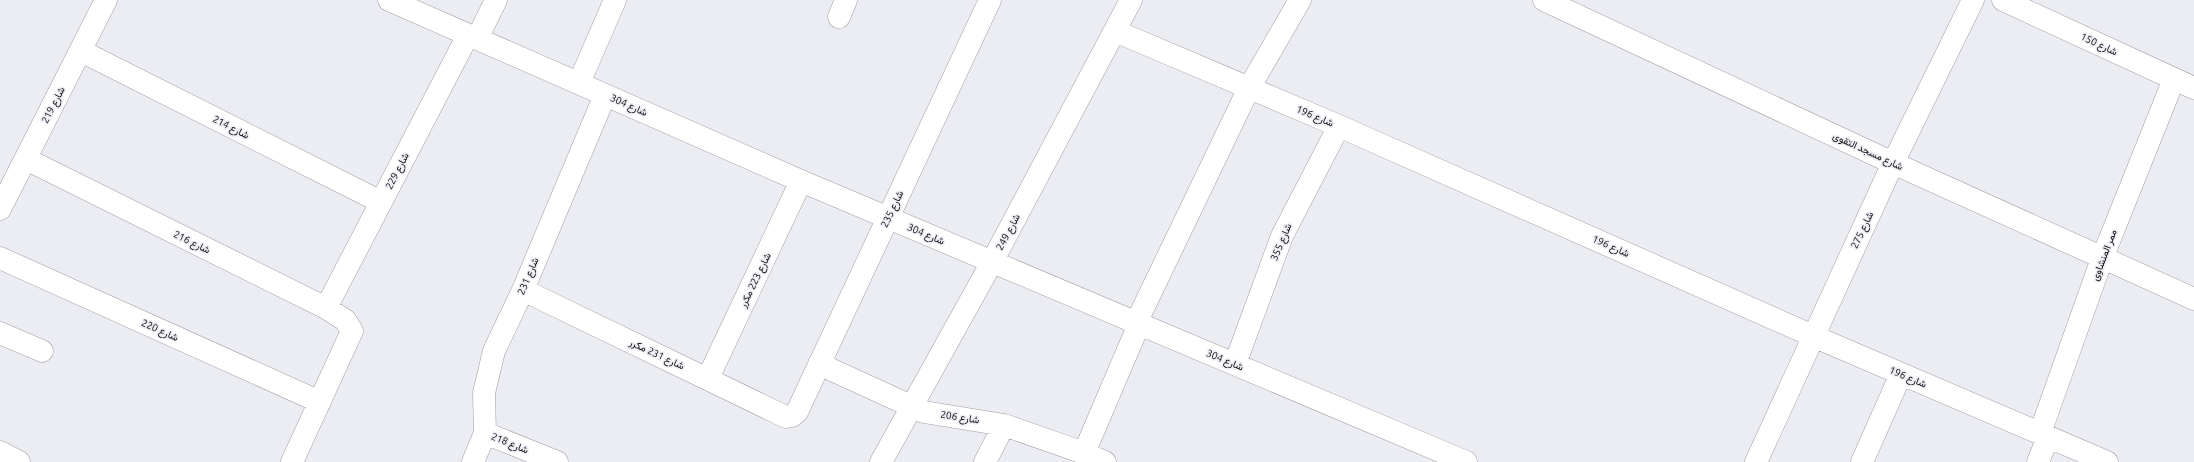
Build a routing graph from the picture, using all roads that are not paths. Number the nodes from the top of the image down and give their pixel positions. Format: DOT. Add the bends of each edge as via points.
graph roads {
  1 [pos="106,0"];
  2 [pos="389,0"];
  3 [pos="496,0"];
  4 [pos="615,0"];
  5 [pos="1131,0"];
  6 [pos="1300,0"];
  7 [pos="1544,0"];
  8 [pos="1973,0"];
  9 [pos="2004,0"];
  10 [pos="987,1"];
  11 [pos="1115,31"];
  12 [pos="472,37"];
  13 [pos="80,51"];
  14 [pos="2174,79"];
  15 [pos="579,83"];
  16 [pos="1249,88"];
  17 [pos="2194,88"];
  18 [pos="605,95"];
  19 [pos="1339,126"];
  20 [pos="26,159"];
  21 [pos="1892,163"];
  22 [pos="802,181"];
  23 [pos="381,202"];
  24 [pos="0,209"];
  25 [pos="888,218"];
  26 [pos="2103,256"];
  27 [pos="0,258"];
  28 [pos="992,262"];
  29 [pos="523,290"];
  30 [pos="2194,299"];
  31 [pos="326,308"];
  32 [pos="1138,323"];
  33 [pos="0,333"];
  34 [pos="1813,336"];
  35 [pos="42,351"];
  36 [pos="819,364"];
  37 [pos="1235,364"];
  38 [pos="1901,374"];
  39 [pos="708,378"];
  40 [pos="320,402"];
  41 [pos="911,407"];
  42 [pos="792,416"];
  43 [pos="1004,425"];
  44 [pos="485,433"];
  45 [pos="2044,435"];
  46 [pos="1084,453"];
  47 [pos="292,462"];
  48 [pos="473,462"];
  49 [pos="557,462"];
  50 [pos="881,462"];
  51 [pos="985,462"];
  52 [pos="1105,462"];
  53 [pos="1466,462"];
  54 [pos="1756,462"];
  55 [pos="1862,462"];
  56 [pos="2038,462"];
  57 [pos="2107,462"];
  1 -- 13 [label="street, شارع 219"];
  2 -- 12 [label="street, شارع 304"];
  3 -- 12 [label="street, شارع 229"];
  4 -- 15 [label="street"];
  5 -- 11 [label="street, شارع 249"];
  6 -- 16 [label="street"];
  7 -- 21 [label="street, شارع مسجد التقوى"];
  8 -- 21 [label="street, شارع 275"];
  9 -- 14 [label="street, شارع 150"];
  10 -- 25 [label="street, شارع 235"];
  11 -- 16 [label="street, شارع 196"];
  11 -- 28 [label="street, شارع 249"];
  12 -- 15 [label="street, شارع 304"];
  12 -- 23 [label="street, شارع 229"];
  13 -- 20 [label="street, شارع 219"];
  13 -- 23 [label="street, شارع 214"];
  14 -- 17 [label="street, شارع 150"];
  14 -- 26 [label="street, ممر المنشاوى"];
  15 -- 18 [label="street, شارع 304"];
  16 -- 19 [label="street, شارع 196"];
  16 -- 32 [label="street"];
  18 -- 22 [label="street, شارع 304"];
  18 -- 29 [label="street, شارع 231"];
  19 -- 34 [label="street, شارع 196"];
  19 -- 37 [label="street, شارع 355" via="1282,236"];
  20 -- 24 [label="street, شارع 219"];
  20 -- 31 [label="street, شارع 216"];
  21 -- 26 [label="street, شارع مسجد التقوى"];
  21 -- 34 [label="street, شارع 275"];
  22 -- 25 [label="street, شارع 304"];
  22 -- 39 [label="street, شارع 223 مكرر"];
  23 -- 31 [label="street, شارع 229"];
  25 -- 28 [label="street, شارع 304"];
  25 -- 36 [label="street, شارع 235"];
  26 -- 30 [label="street, شارع مسجد التقوى"];
  26 -- 45 [label="street, ممر المنشاوى"];
  27 -- 40 [label="street, شارع 220"];
  28 -- 32 [label="street, شارع 304"];
  28 -- 41 [label="street, شارع 249"];
  29 -- 39 [label="street, شارع 231 مكرر"];
  29 -- 44 [label="street, شارع 231" via="494,351 487,375 484,393"];
  31 -- 40 [label="street, شارع 216" via="345,320 352,331"];
  32 -- 37 [label="street, شارع 304"];
  32 -- 46 [label="street"];
  33 -- 35 [label="street"];
  34 -- 38 [label="street, شارع 196"];
  34 -- 54 [label="street, شارع 275"];
  36 -- 41 [label="street, شارع 206"];
  36 -- 42 [label="street, شارع 235" via="797,412"];
  37 -- 53 [label="street, شارع 304"];
  38 -- 45 [label="street, شارع 196"];
  38 -- 55 [label="street"];
  39 -- 42 [label="street, شارع 231 مكرر" via="786,417"];
  40 -- 47 [label="street"];
  41 -- 43 [label="street, شارع 206" via="924,412"];
  41 -- 50 [label="street, شارع 249"];
  43 -- 46 [label="street, شارع 206"];
  43 -- 51 [label="street"];
  44 -- 48 [label="street, شارع 231"];
  44 -- 49 [label="street, شارع 218"];
  45 -- 56 [label="street, ممر المنشاوى"];
  45 -- 57 [label="street, شارع 196"];
  46 -- 52 [label="street, شارع 206"];
}
